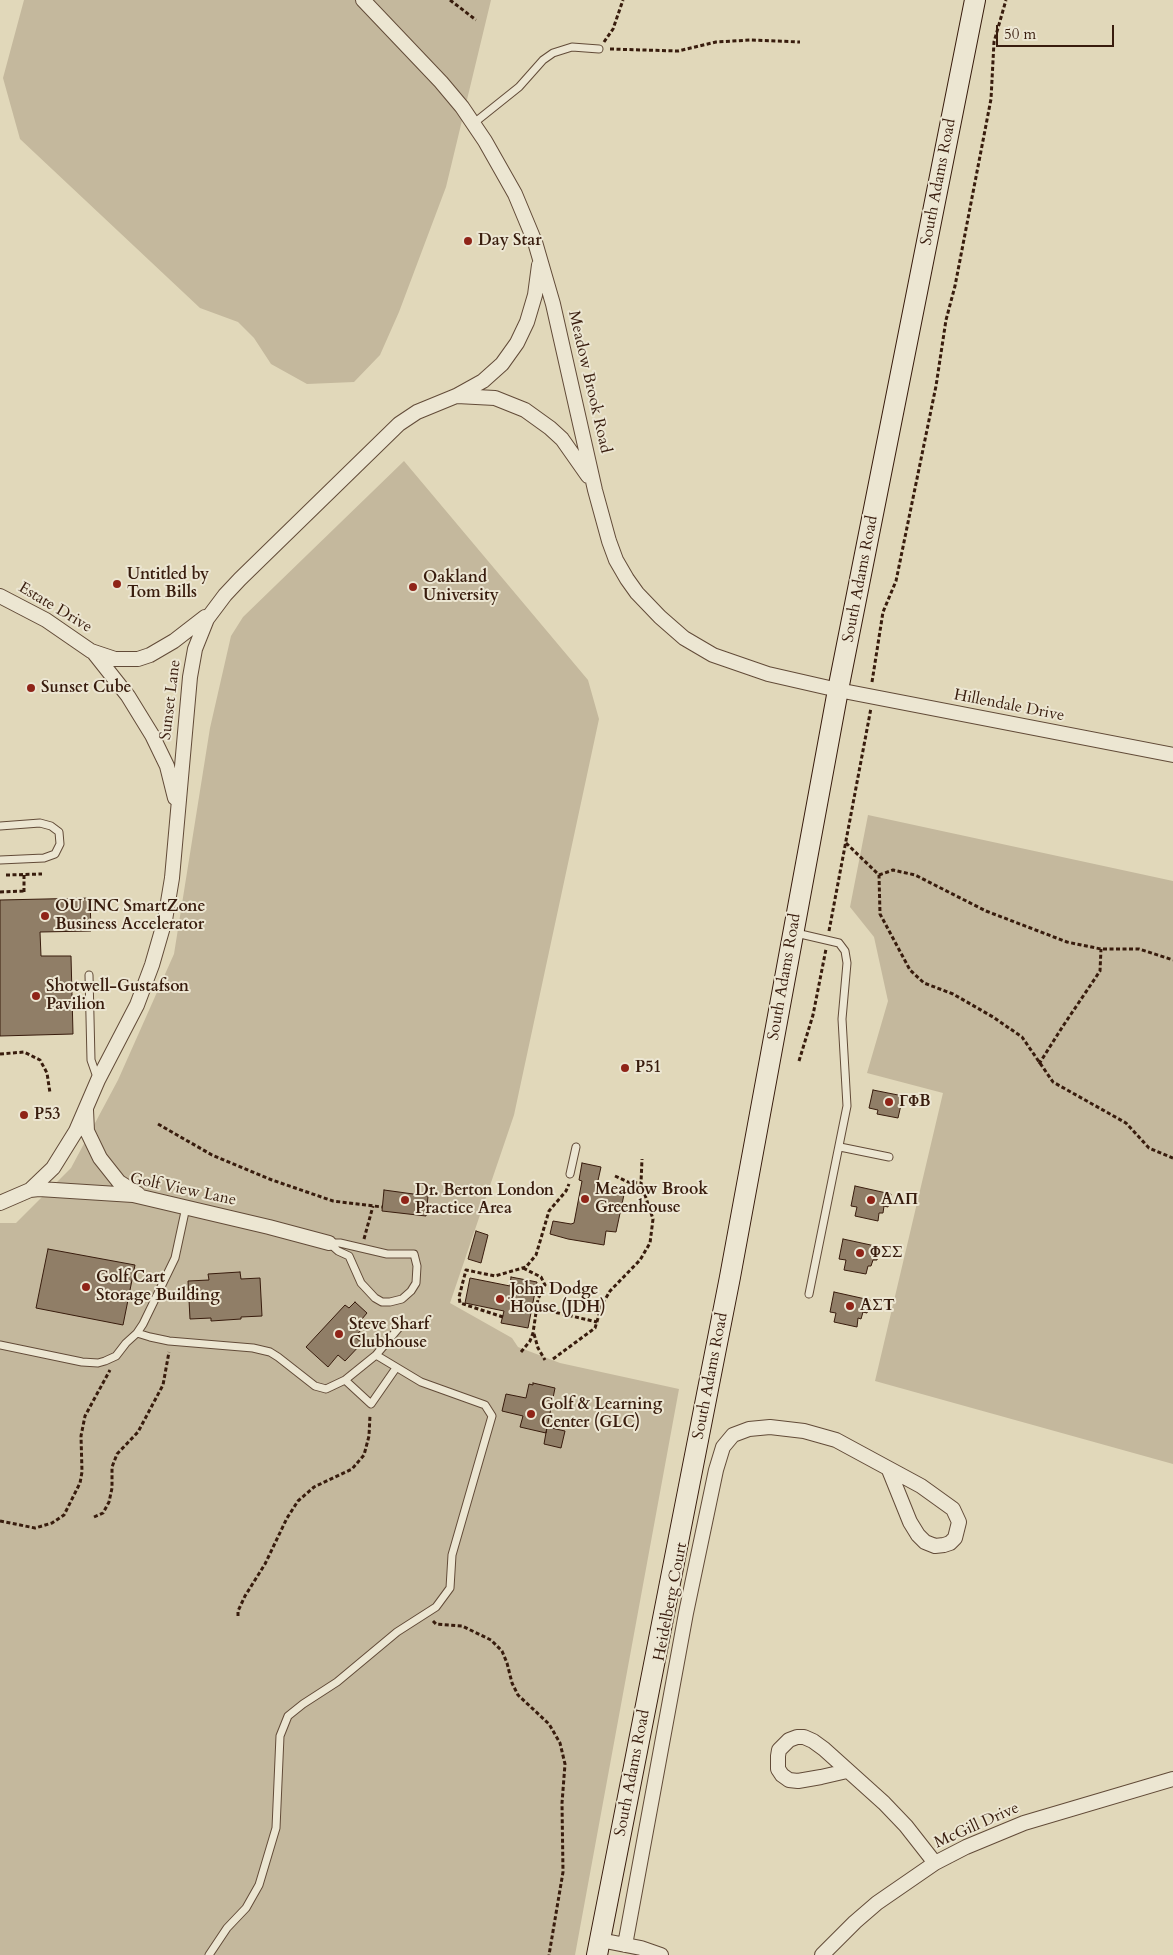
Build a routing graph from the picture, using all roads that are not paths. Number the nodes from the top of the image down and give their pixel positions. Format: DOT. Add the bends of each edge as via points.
graph roads {
  1 [pos="363,0"];
  2 [pos="974,0"];
  3 [pos="599,49"];
  4 [pos="474,123"];
  5 [pos="539,255"];
  6 [pos="456,396"];
  7 [pos="595,490"];
  8 [pos="0,596"];
  9 [pos="213,610"];
  10 [pos="91,651"];
  11 [pos="838,690"];
  12 [pos="1173,755"];
  13 [pos="178,821"];
  14 [pos="0,826"];
  15 [pos="0,860"];
  16 [pos="793,932"];
  17 [pos="89,975"];
  18 [pos="98,1080"];
  19 [pos="86,1107"];
  20 [pos="576,1147"];
  21 [pos="840,1147"];
  22 [pos="889,1157"];
  23 [pos="570,1174"];
  24 [pos="24,1193"];
  25 [pos="148,1198"];
  26 [pos="0,1203"];
  27 [pos="186,1207"];
  28 [pos="0,1208"];
  29 [pos="328,1243"];
  30 [pos="810,1294"];
  31 [pos="402,1324"];
  32 [pos="137,1332"];
  33 [pos="0,1345"];
  34 [pos="376,1355"];
  35 [pos="396,1368"];
  36 [pos="345,1380"];
  37 [pos="889,1470"];
  38 [pos="848,1771"];
  39 [pos="1173,1779"];
  40 [pos="935,1863"];
  41 [pos="625,1945"];
  42 [pos="599,1948"];
  43 [pos="209,1955"];
  44 [pos="661,1955"];
  45 [pos="822,1955"];
  1 -- 4 [label="street, Meadow Brook Road" via="441,82"];
  2 -- 11 [label="main road, South Adams Road"];
  3 -- 4 [label="lane" via="572,47 553,53 519,87"];
  4 -- 5 [label="street, Meadow Brook Road" via="515,194"];
  5 -- 6 [label="street, Sunset Lane" via="534,301 524,332 510,355 493,373"];
  5 -- 7 [label="street, Meadow Brook Road"];
  6 -- 7 [label="street, Sunset Lane" via="495,398 534,415 562,439"];
  6 -- 9 [label="street, Sunset Lane" via="417,412 400,424 240,579"];
  7 -- 11 [label="street, Meadow Brook Road" via="609,541 623,573 648,605 674,630 695,645 732,663"];
  8 -- 10 [label="street, Estate Drive" via="46,620"];
  9 -- 10 [label="street, Estate Drive" via="185,634 150,655 115,659"];
  9 -- 13 [label="street, Sunset Lane" via="198,639 192,662"];
  10 -- 13 [label="street, Estate Drive" via="128,696 152,734 171,780"];
  11 -- 12 [label="street, Hillendale Drive"];
  11 -- 16 [label="main road, South Adams Road"];
  13 -- 18 [label="street, Sunset Lane" via="168,901 152,965 130,1020"];
  14 -- 15 [label="lane" via="40,823 51,826 59,832 60,844 55,854 44,858"];
  16 -- 21 [label="lane" via="836,941 842,945 846,955 842,1019 848,1096"];
  16 -- 42 [label="main road, South Adams Road" via="730,1277"];
  17 -- 18 [label="lane" via="91,1060"];
  18 -- 19 [label="street, Sunset Lane"];
  19 -- 24 [label="street, Sunset Lane" via="62,1156 42,1181"];
  19 -- 25 [label="street, Sunset Lane" via="87,1131 100,1158 119,1182"];
  20 -- 23 [label="lane"];
  21 -- 22 [label="lane"];
  21 -- 30 [label="lane"];
  24 -- 25 [label="street, Golf View Lane" via="48,1190"];
  24 -- 26 [label="street, Golf View Lane"];
  24 -- 28 [label="lane"];
  25 -- 27 [label="street, Golf View Lane"];
  27 -- 29 [label="street, Golf View Lane"];
  27 -- 32 [label="lane" via="175,1258 144,1324"];
  29 -- 29 [label="lane" via="350,1256 361,1283 382,1302 402,1299 416,1282 414,1254 387,1254"];
  31 -- 34 [label="lane"];
  32 -- 33 [label="lane" via="116,1356 105,1362 92,1363"];
  32 -- 36 [label="lane" via="169,1341 270,1352 320,1388 331,1388"];
  34 -- 35 [label="lane"];
  34 -- 36 [label="lane"];
  35 -- 36 [label="lane" via="371,1404"];
  35 -- 43 [label="lane" via="421,1382 485,1405 492,1416 452,1555 450,1588 436,1607 397,1632 337,1682 288,1716 280,1736 276,1828 259,1885 246,1908 227,1928"];
  37 -- 37 [label="street, Heidelberg Court" via="921,1486 953,1509 959,1522 955,1538 950,1543 935,1546 918,1535"];
  37 -- 41 [label="street, Heidelberg Court" via="836,1440 804,1431 770,1427 749,1429 733,1435 723,1448 686,1613"];
  38 -- 38 [label="street" via="824,1749 804,1737 789,1740 778,1756 778,1769 789,1780 821,1778"];
  38 -- 40 [label="street" via="906,1826"];
  39 -- 40 [label="street, McGill Drive" via="1024,1823"];
  40 -- 45 [label="street, McGill Drive" via="877,1903"];
  41 -- 42 [label="street"];
  41 -- 44 [label="street"];
}
